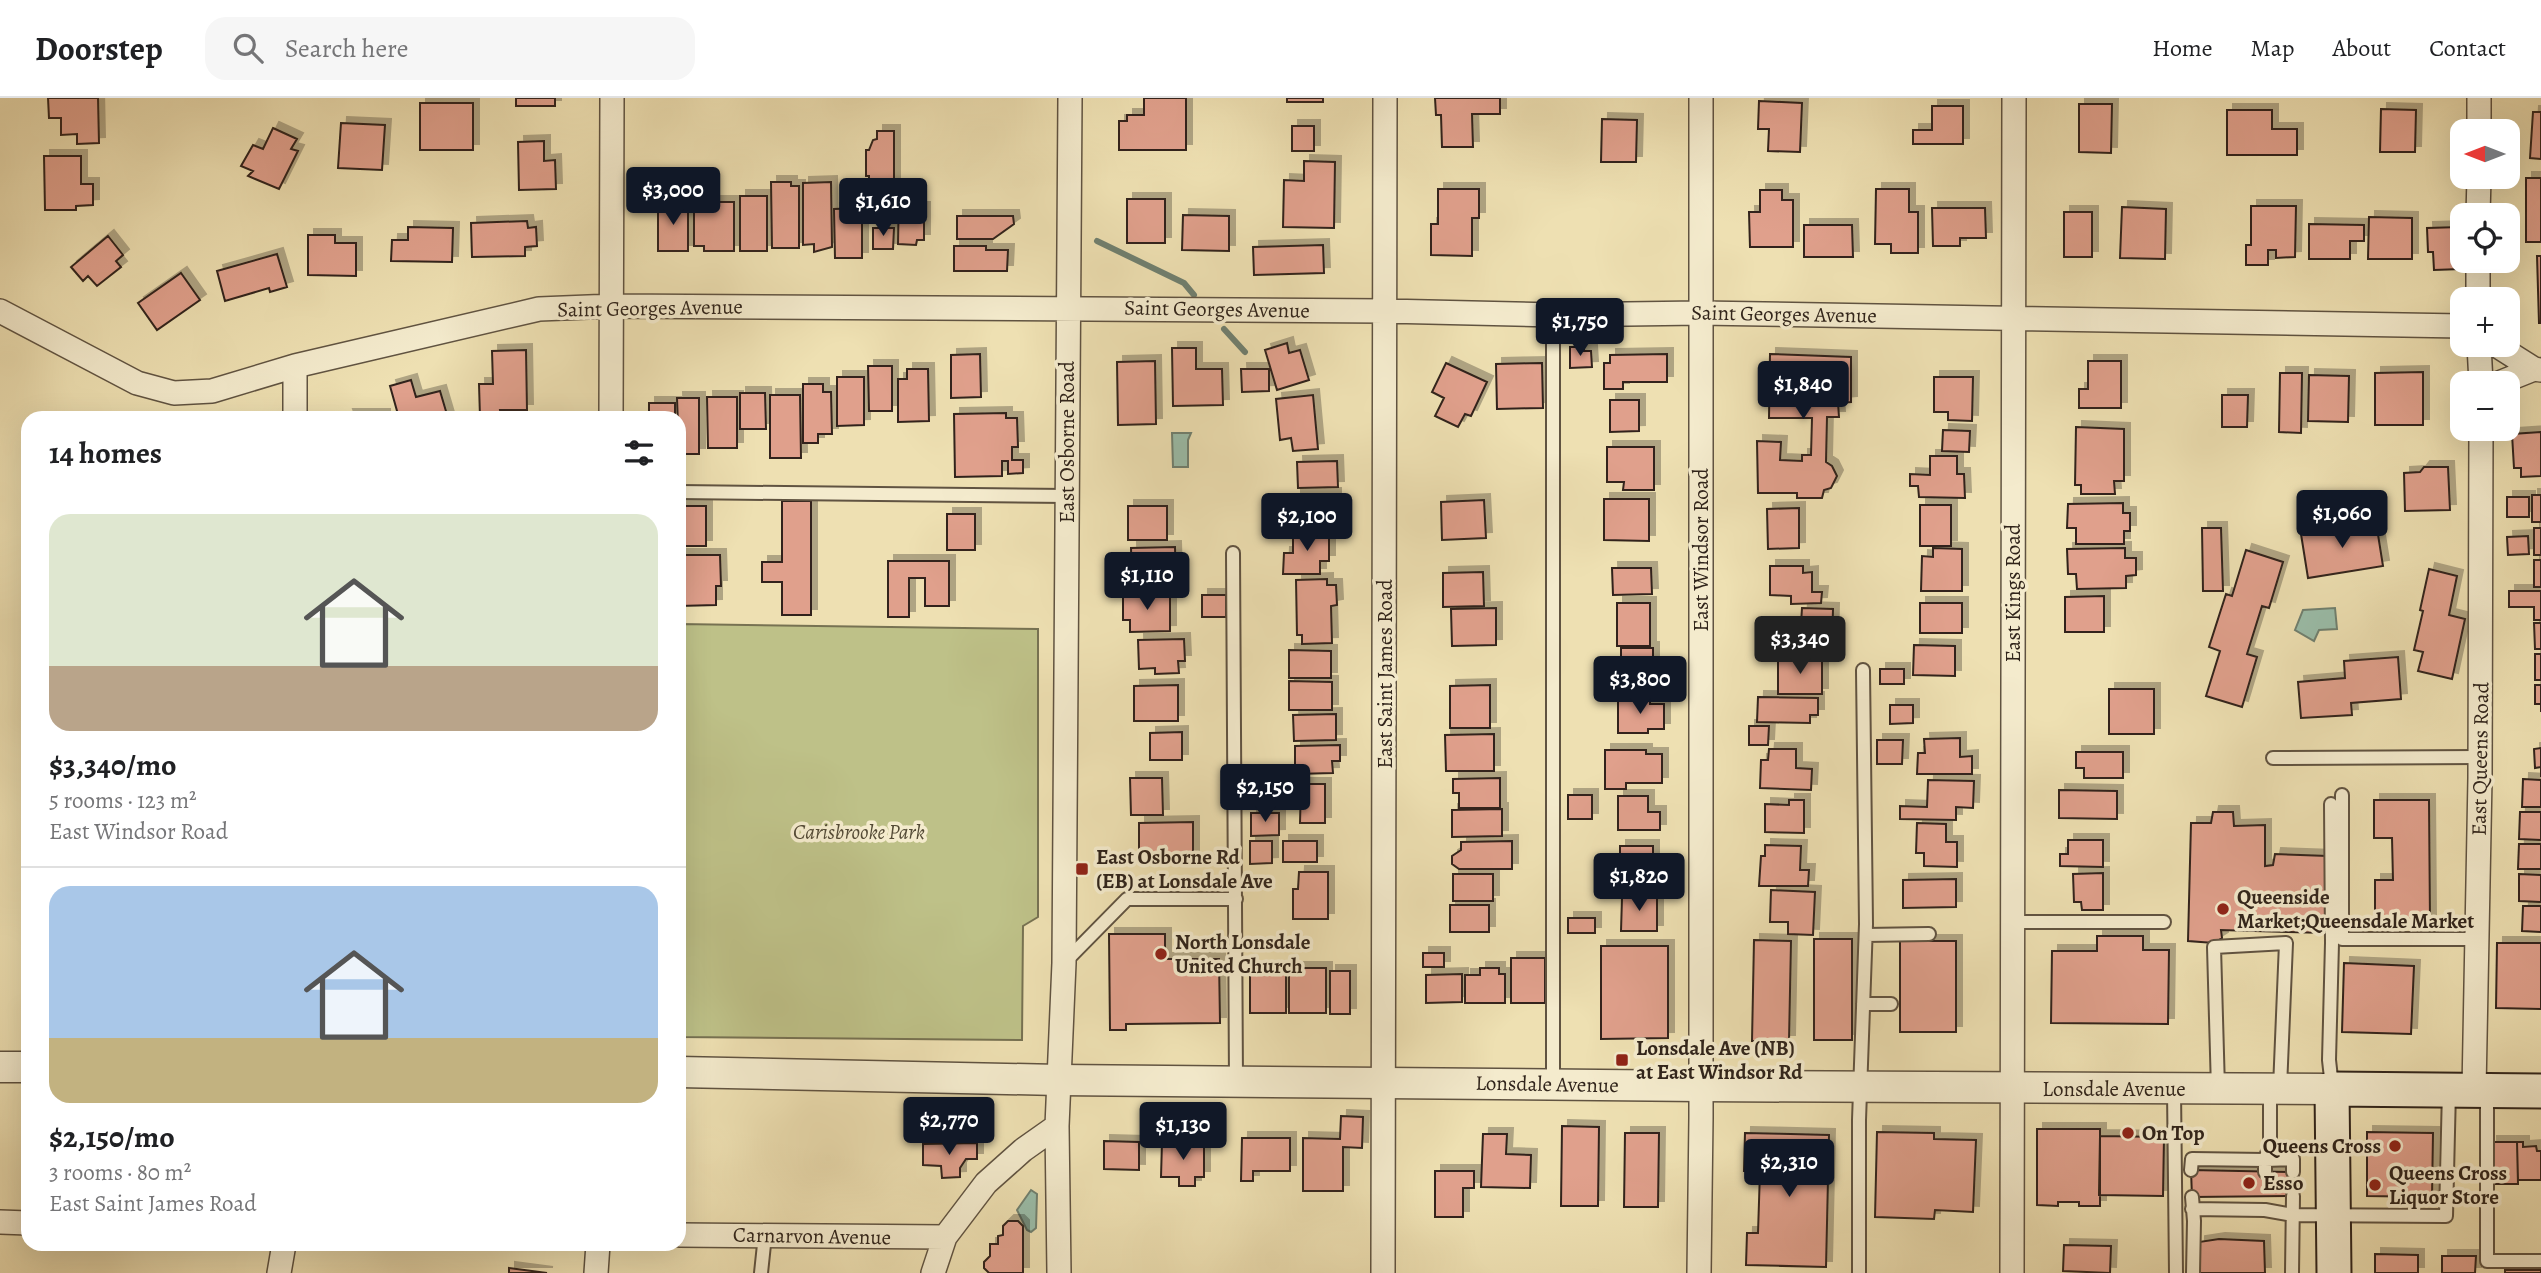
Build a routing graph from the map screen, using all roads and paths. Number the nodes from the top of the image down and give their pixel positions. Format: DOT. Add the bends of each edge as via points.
graph roads {
  1 [pos="612,98"];
  2 [pos="1070,98"];
  3 [pos="1385,98"];
  4 [pos="1701,98"];
  5 [pos="2014,98"];
  6 [pos="2479,98"];
  7 [pos="2479,119"];
  8 [pos="612,306"];
  9 [pos="1069,308"];
  10 [pos="0,311"];
  11 [pos="1385,311"];
  12 [pos="1700,313"];
  13 [pos="1553,315"];
  14 [pos="2012,317"];
  15 [pos="2450,326"];
  16 [pos="2518,357"];
  17 [pos="295,366"];
  18 [pos="2538,369"];
  19 [pos="2520,375"];
  20 [pos="295,411"];
  21 [pos="611,411"];
  22 [pos="2481,441"];
  23 [pos="686,492"];
  24 [pos="1067,496"];
  25 [pos="1233,553"];
  26 [pos="1863,670"];
  27 [pos="2480,757"];
  28 [pos="2273,758"];
  29 [pos="1236,899"];
  30 [pos="2013,922"];
  31 [pos="2164,922"];
  32 [pos="1866,934"];
  33 [pos="1929,934"];
  34 [pos="2477,939"];
  35 [pos="1064,964"];
  36 [pos="1863,1004"];
  37 [pos="1891,1004"];
  38 [pos="0,1067"];
  39 [pos="21,1067"];
  40 [pos="686,1072"];
  41 [pos="1059,1080"];
  42 [pos="1236,1081"];
  43 [pos="1384,1082"];
  44 [pos="1553,1083"];
  45 [pos="1701,1086"];
  46 [pos="1860,1087"];
  47 [pos="2012,1088"];
  48 [pos="2275,1088"];
  49 [pos="2218,1089"];
  50 [pos="2332,1089"];
  51 [pos="2174,1090"];
  52 [pos="2470,1090"];
  53 [pos="2541,1091"];
  54 [pos="1057,1126"];
  55 [pos="2192,1164"];
  56 [pos="2265,1166"];
  57 [pos="2293,1172"];
  58 [pos="2293,1196"];
  59 [pos="2293,1215"];
  60 [pos="2333,1216"];
  61 [pos="0,1222"];
  62 [pos="21,1223"];
  63 [pos="686,1235"];
  64 [pos="765,1235"];
  65 [pos="945,1237"];
  66 [pos="283,1251"];
  67 [pos="598,1251"];
  68 [pos="2541,1262"];
  69 [pos="279,1273"];
  70 [pos="596,1273"];
  71 [pos="761,1273"];
  72 [pos="933,1273"];
  73 [pos="1059,1273"];
  74 [pos="1383,1273"];
  75 [pos="1699,1273"];
  76 [pos="1859,1273"];
  77 [pos="2012,1273"];
  78 [pos="2176,1273"];
  79 [pos="2193,1273"];
  80 [pos="2292,1273"];
  81 [pos="2334,1273"];
  1 -- 8 [label="street"];
  2 -- 9 [label="street, East Osborne Road"];
  3 -- 11 [label="street, East Saint James Road"];
  4 -- 12 [label="street, East Windsor Road"];
  5 -- 14 [label="street, East Kings Road"];
  6 -- 7 [label="street"];
  8 -- 9 [label="street, Saint Georges Avenue"];
  8 -- 17 [label="street, Saint Georges Avenue" via="539,309"];
  8 -- 21 [label="street"];
  9 -- 11 [label="street, Saint Georges Avenue"];
  9 -- 24 [label="street, East Osborne Road"];
  10 -- 17 [label="street, Saint Georges Avenue" via="137,383 174,393 212,391"];
  11 -- 13 [label="street, Saint Georges Avenue"];
  11 -- 43 [label="street, East Saint James Road"];
  12 -- 13 [label="street, Saint Georges Avenue"];
  12 -- 14 [label="street, Saint Georges Avenue"];
  12 -- 45 [label="street, East Windsor Road"];
  13 -- 44 [label="lane"];
  14 -- 15 [label="street, Saint Georges Avenue"];
  14 -- 30 [label="street, East Kings Road"];
  16 -- 18 [label="street"];
  17 -- 20 [label="street"];
  18 -- 19 [label="street"];
  22 -- 27 [label="street, East Queens Road"];
  23 -- 24 [label="lane"];
  24 -- 35 [label="street, East Osborne Road"];
  25 -- 29 [label="lane"];
  26 -- 32 [label="lane"];
  27 -- 28 [label="lane"];
  27 -- 34 [label="street, East Queens Road"];
  29 -- 35 [label="lane" via="1127,899"];
  29 -- 42 [label="lane"];
  30 -- 31 [label="lane"];
  30 -- 47 [label="street, East Kings Road"];
  32 -- 33 [label="lane"];
  32 -- 36 [label="lane"];
  34 -- 50 [label="lane" via="2342,939 2336,800"];
  34 -- 52 [label="street, East Queens Road"];
  35 -- 41 [label="street, East Osborne Road"];
  36 -- 37 [label="lane"];
  36 -- 46 [label="lane"];
  38 -- 39 [label="street"];
  40 -- 41 [label="street, Lonsdale Avenue"];
  41 -- 42 [label="street, Lonsdale Avenue"];
  41 -- 54 [label="street, East Osborne Road"];
  42 -- 43 [label="street, Lonsdale Avenue"];
  43 -- 44 [label="street, Lonsdale Avenue"];
  43 -- 74 [label="street, East Saint James Road"];
  44 -- 45 [label="street, Lonsdale Avenue"];
  45 -- 46 [label="street, Lonsdale Avenue"];
  45 -- 75 [label="street, East Windsor Road"];
  46 -- 47 [label="street, Lonsdale Avenue"];
  46 -- 76 [label="lane"];
  47 -- 51 [label="street, Lonsdale Avenue"];
  47 -- 77 [label="street, East Kings Road"];
  48 -- 49 [label="street, Lonsdale Avenue"];
  48 -- 49 [label="lane" via="2286,943 2214,947"];
  48 -- 50 [label="street, Lonsdale Avenue"];
  48 -- 56 [label="lane"];
  49 -- 51 [label="street, Lonsdale Avenue"];
  50 -- 52 [label="main road, Lonsdale Avenue"];
  50 -- 60 [label="main road"];
  51 -- 78 [label="lane"];
  52 -- 53 [label="main road, Lonsdale Avenue"];
  52 -- 60 [label="lane" via="2446,1216"];
  52 -- 68 [label="lane" via="2487,1261"];
  54 -- 65 [label="street" via="986,1184"];
  54 -- 73 [label="street, East Osborne Road"];
  55 -- 56 [label="lane"];
  56 -- 57 [label="lane" via="2293,1159"];
  58 -- 59 [label="lane"];
  59 -- 60 [label="lane"];
  59 -- 79 [label="lane" via="2265,1203 2192,1203"];
  59 -- 80 [label="lane"];
  60 -- 81 [label="main road"];
  61 -- 62 [label="street"];
  63 -- 64 [label="street, Carnarvon Avenue"];
  64 -- 65 [label="street, Carnarvon Avenue"];
  64 -- 71 [label="lane"];
  65 -- 72 [label="street"];
  66 -- 69 [label="street"];
  67 -- 70 [label="street"];
}
